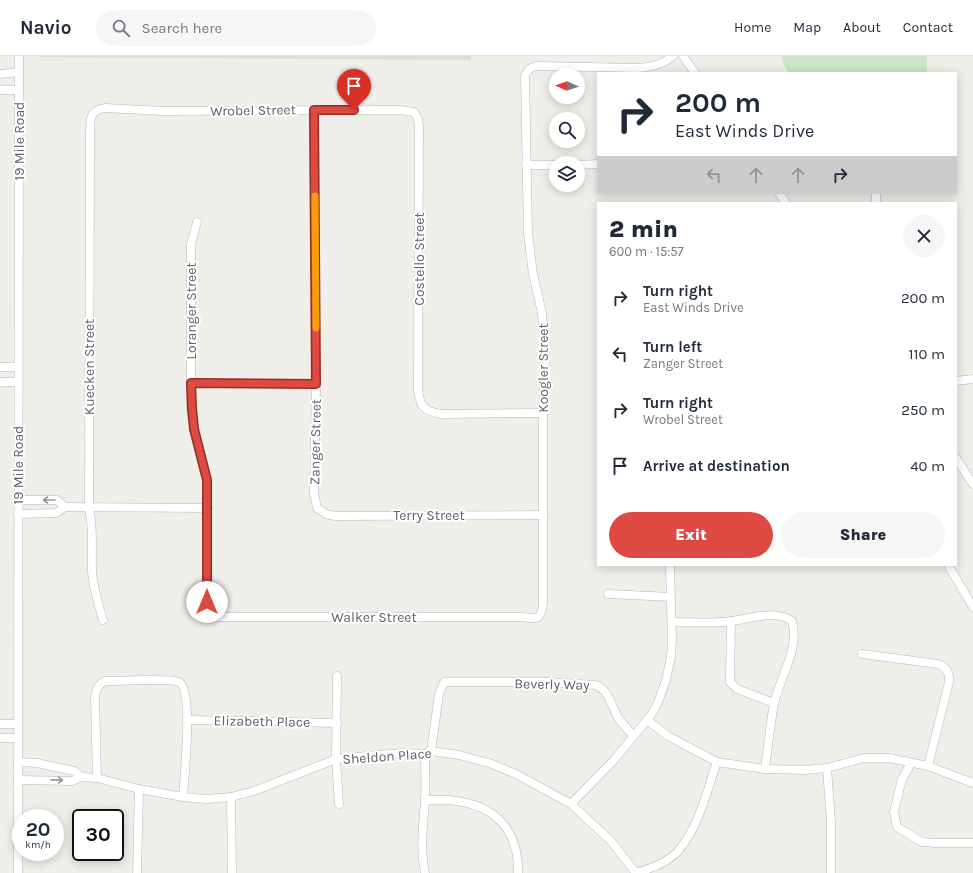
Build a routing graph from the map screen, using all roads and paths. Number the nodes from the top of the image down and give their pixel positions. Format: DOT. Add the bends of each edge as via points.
graph roads {
  1 [pos="19,56"];
  2 [pos="673,56"];
  3 [pos="683,56"];
  4 [pos="19,72"];
  5 [pos="694,72"];
  6 [pos="0,74"];
  7 [pos="0,90"];
  8 [pos="19,90"];
  9 [pos="314,110"];
  10 [pos="414,112"];
  11 [pos="92,113"];
  12 [pos="585,164"];
  13 [pos="597,164"];
  14 [pos="526,165"];
  15 [pos="549,165"];
  16 [pos="197,222"];
  17 [pos="0,367"];
  18 [pos="18,367"];
  19 [pos="973,379"];
  20 [pos="957,381"];
  21 [pos="0,382"];
  22 [pos="18,382"];
  23 [pos="191,383"];
  24 [pos="316,384"];
  25 [pos="543,413"];
  26 [pos="957,460"];
  27 [pos="973,484"];
  28 [pos="18,500"];
  29 [pos="65,507"];
  30 [pos="89,508"];
  31 [pos="208,508"];
  32 [pos="317,508"];
  33 [pos="18,514"];
  34 [pos="543,515"];
  35 [pos="670,566"];
  36 [pos="949,566"];
  37 [pos="608,594"];
  38 [pos="670,597"];
  39 [pos="973,607"];
  40 [pos="210,614"];
  41 [pos="538,618"];
  42 [pos="103,620"];
  43 [pos="731,621"];
  44 [pos="672,622"];
  45 [pos="862,654"];
  46 [pos="337,676"];
  47 [pos="774,703"];
  48 [pos="188,720"];
  49 [pos="647,720"];
  50 [pos="337,723"];
  51 [pos="0,724"];
  52 [pos="18,724"];
  53 [pos="634,736"];
  54 [pos="0,738"];
  55 [pos="18,738"];
  56 [pos="428,753"];
  57 [pos="336,760"];
  58 [pos="18,762"];
  59 [pos="717,762"];
  60 [pos="911,763"];
  61 [pos="928,766"];
  62 [pos="827,768"];
  63 [pos="765,769"];
  64 [pos="82,777"];
  65 [pos="98,778"];
  66 [pos="18,780"];
  67 [pos="973,783"];
  68 [pos="139,789"];
  69 [pos="183,797"];
  70 [pos="231,797"];
  71 [pos="425,800"];
  72 [pos="339,804"];
  73 [pos="571,804"];
  74 [pos="973,843"];
  75 [pos="18,873"];
  76 [pos="137,873"];
  77 [pos="232,873"];
  78 [pos="425,873"];
  79 [pos="518,873"];
  80 [pos="636,873"];
  81 [pos="831,873"];
  1 -- 4 [label="street, 19 Mile Road"];
  2 -- 14 [label="street, Koogler Street" via="666,62 652,67 536,66 527,71 524,82"];
  3 -- 5 [label="street"];
  4 -- 6 [label="street"];
  4 -- 8 [label="street, 19 Mile Road"];
  7 -- 8 [label="street"];
  8 -- 18 [label="street, 19 Mile Road"];
  9 -- 10 [label="street, Wrobel Street"];
  9 -- 11 [label="street, Wrobel Street" via="164,111 106,108"];
  9 -- 24 [label="street, Zanger Street"];
  10 -- 25 [label="street, Costello Street" via="420,126 420,403 427,410 441,414"];
  11 -- 30 [label="street, Kuecken Street"];
  12 -- 13 [label="street"];
  14 -- 15 [label="street"];
  14 -- 25 [label="street, Koogler Street" via="530,255 543,320"];
  16 -- 23 [label="street, Loranger Street" via="192,244"];
  17 -- 18 [label="street"];
  18 -- 22 [label="street, 19 Mile Road"];
  19 -- 20 [label="street"];
  21 -- 22 [label="street"];
  22 -- 28 [label="street, 19 Mile Road"];
  23 -- 24 [label="street"];
  23 -- 31 [label="street, Loranger Street" via="192,418 207,480"];
  24 -- 32 [label="street, Zanger Street" via="314,493"];
  25 -- 34 [label="street, Koogler Street"];
  26 -- 27 [label="street"];
  29 -- 28 [label="street, one-way" via="57,500"];
  28 -- 33 [label="street, 19 Mile Road"];
  29 -- 30 [label="street"];
  29 -- 33 [label="street" via="56,513"];
  30 -- 31 [label="street"];
  30 -- 42 [label="street, Kuecken Street" via="94,590"];
  31 -- 40 [label="street, Loranger Street" via="207,602"];
  32 -- 34 [label="street, Terry Street" via="335,516"];
  33 -- 52 [label="street, 19 Mile Road"];
  34 -- 41 [label="street, Koogler Street" via="543,604"];
  35 -- 38 [label="street"];
  36 -- 39 [label="street"];
  37 -- 38 [label="street"];
  38 -- 44 [label="street"];
  40 -- 41 [label="street, Walker Street" via="218,617"];
  43 -- 44 [label="street"];
  43 -- 47 [label="street" via="730,682 737,689"];
  43 -- 47 [label="street" via="774,615 784,616 792,621 794,632 790,657"];
  44 -- 49 [label="street" via="669,668 657,705"];
  45 -- 61 [label="street" via="938,664 946,669 950,677"];
  46 -- 50 [label="street"];
  47 -- 63 [label="street"];
  48 -- 50 [label="street, Elizabeth Place"];
  48 -- 65 [label="street" via="186,694 179,682 105,681 100,684 95,697"];
  48 -- 69 [label="street"];
  49 -- 53 [label="street"];
  49 -- 59 [label="street" via="668,736"];
  50 -- 57 [label="street"];
  51 -- 52 [label="street"];
  52 -- 55 [label="street, 19 Mile Road"];
  53 -- 56 [label="street, Beverly Way" via="618,718 608,696 596,685 546,682 444,682 439,694"];
  53 -- 73 [label="street"];
  54 -- 55 [label="street"];
  55 -- 58 [label="street, 19 Mile Road"];
  56 -- 57 [label="street, Sheldon Place"];
  56 -- 71 [label="street"];
  56 -- 73 [label="street, Sheldon Place" via="459,755 489,763 516,774"];
  57 -- 70 [label="street, Sheldon Place"];
  57 -- 72 [label="street"];
  58 -- 64 [label="street, Sheldon Place" via="37,763 74,771"];
  58 -- 66 [label="street, 19 Mile Road"];
  59 -- 63 [label="street"];
  59 -- 80 [label="street" via="698,817 682,846 667,859"];
  60 -- 61 [label="street"];
  60 -- 62 [label="street" via="889,758 864,758"];
  60 -- 74 [label="street" via="902,779 894,812 897,827 922,842"];
  61 -- 67 [label="street"];
  62 -- 63 [label="street"];
  62 -- 81 [label="street"];
  64 -- 65 [label="street, Sheldon Place"];
  66 -- 64 [label="street, Sheldon Place, one-way" via="72,781"];
  65 -- 68 [label="street, Sheldon Place"];
  66 -- 75 [label="street, 19 Mile Road"];
  68 -- 69 [label="street, Sheldon Place"];
  68 -- 76 [label="street"];
  69 -- 70 [label="street, Sheldon Place"];
  70 -- 77 [label="street"];
  71 -- 78 [label="street" via="422,858"];
  71 -- 79 [label="street" via="456,801 474,805 498,818 515,846"];
  73 -- 80 [label="street, Sheldon Place" via="610,840"];
}
